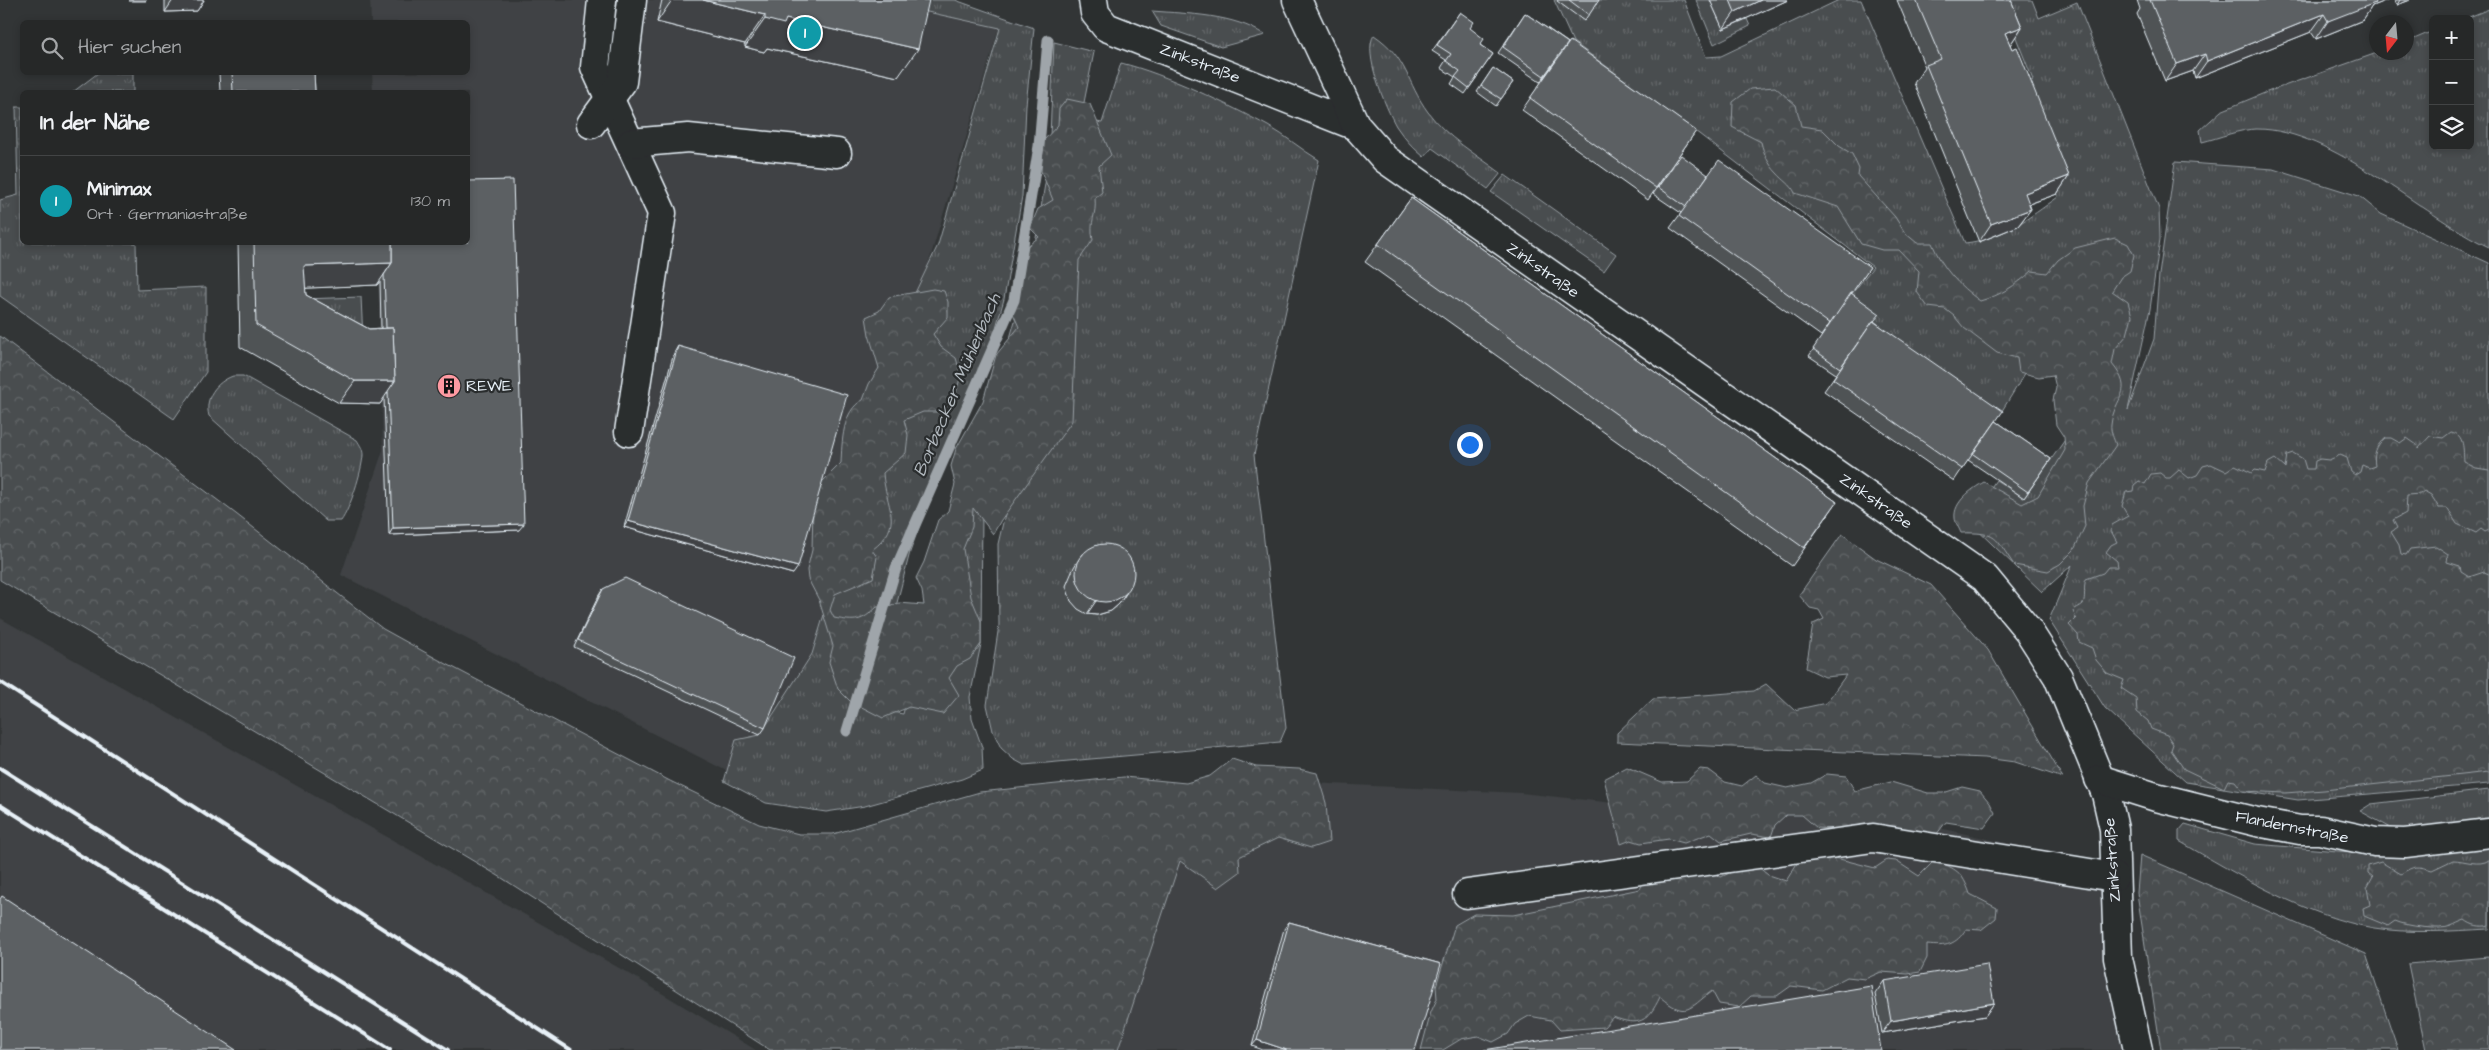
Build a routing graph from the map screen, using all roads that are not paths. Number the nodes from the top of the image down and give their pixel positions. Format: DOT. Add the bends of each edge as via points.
graph roads {
  1 [pos="602,0"];
  2 [pos="632,0"];
  3 [pos="1296,0"];
  4 [pos="1097,11"];
  5 [pos="611,99"];
  6 [pos="591,124"];
  7 [pos="1356,126"];
  8 [pos="631,142"];
  9 [pos="837,153"];
  10 [pos="629,432"];
  11 [pos="2099,779"];
  12 [pos="2489,833"];
  13 [pos="2114,877"];
  14 [pos="1468,894"];
  15 [pos="2138,1050"];
  1 -- 5 [label="street" via="594,67"];
  2 -- 5 [label="street" via="622,82"];
  3 -- 7 [label="street, Zinkstraße"];
  4 -- 7 [label="street, Zinkstraße" via="1106,27"];
  5 -- 6 [label="street"];
  5 -- 8 [label="street"];
  7 -- 11 [label="street, Zinkstraße" via="1384,159 1986,578 2028,630 2058,678"];
  8 -- 9 [label="street" via="688,138"];
  8 -- 10 [label="street" via="662,213"];
  11 -- 12 [label="street, Flandernstraße" via="2264,824 2320,830 2375,842 2406,843"];
  11 -- 13 [label="street, Zinkstraße" via="2114,829"];
  13 -- 14 [label="street" via="1873,838"];
  13 -- 15 [label="street, Zinkstraße" via="2118,958"];
}
